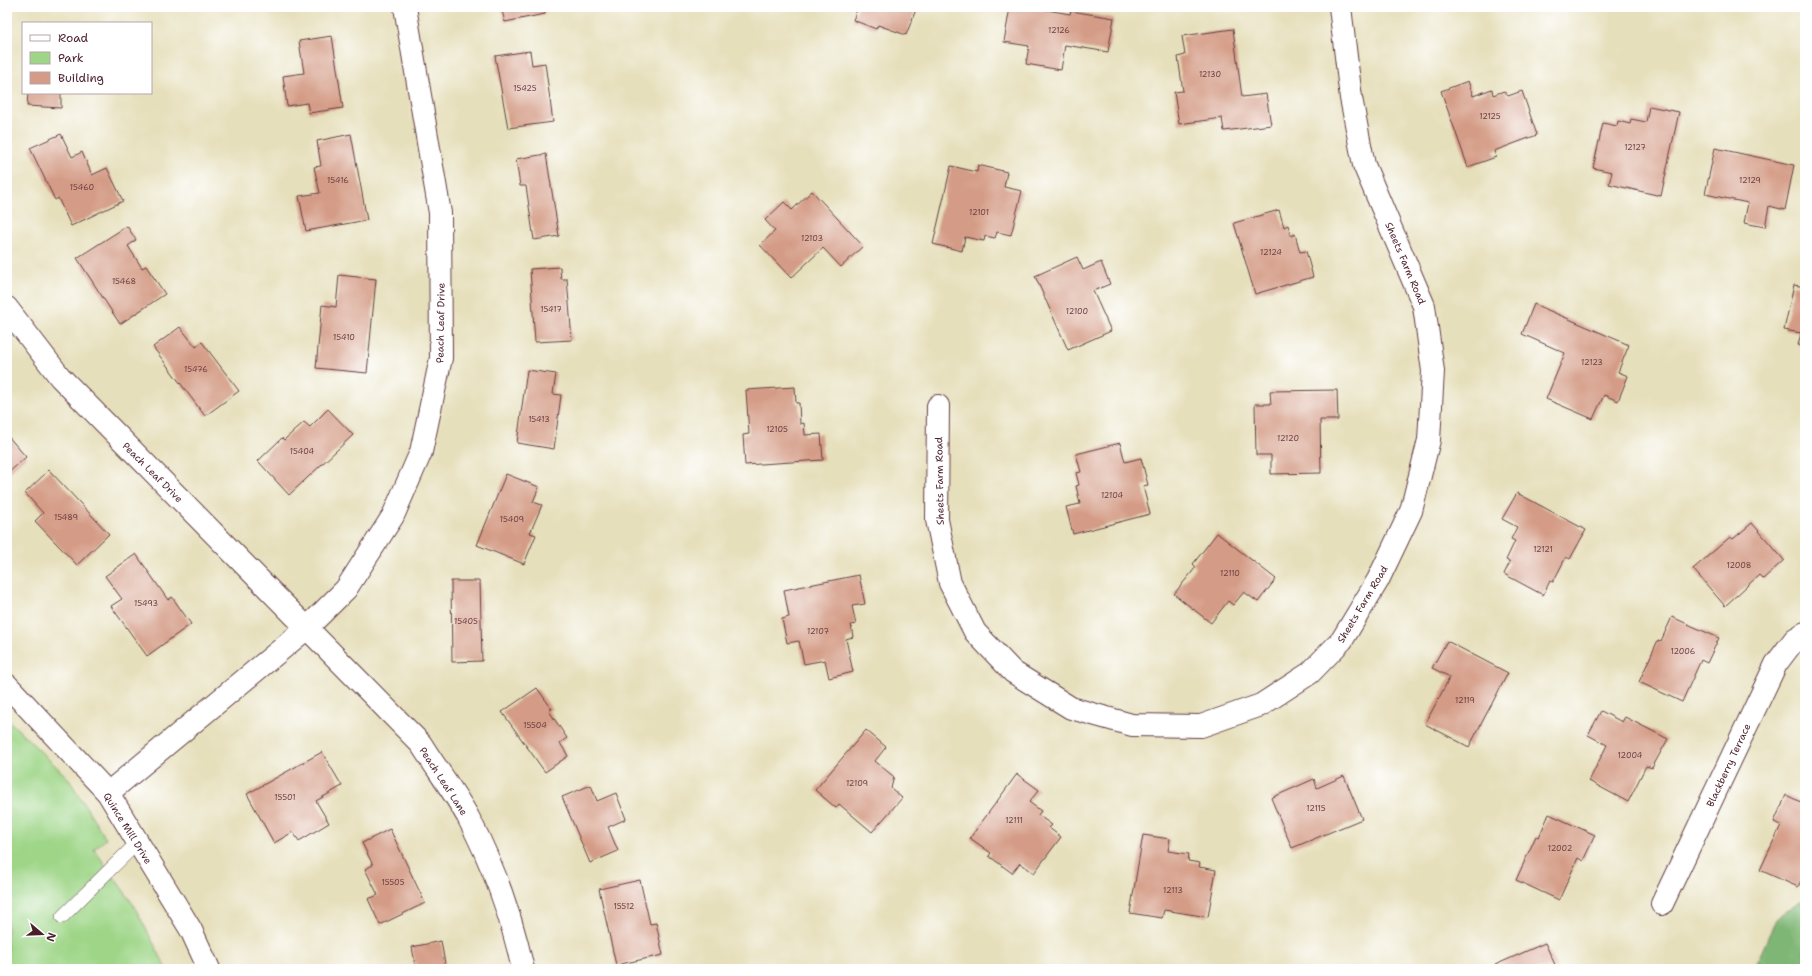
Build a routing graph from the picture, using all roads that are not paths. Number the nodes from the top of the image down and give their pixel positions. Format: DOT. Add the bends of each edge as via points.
graph roads {
  1 [pos="405,7"];
  2 [pos="1340,7"];
  3 [pos="7,308"];
  4 [pos="938,406"];
  5 [pos="307,628"];
  6 [pos="1805,633"];
  7 [pos="7,685"];
  8 [pos="108,793"];
  9 [pos="138,842"];
  10 [pos="1662,904"];
  11 [pos="62,917"];
  12 [pos="209,969"];
  13 [pos="523,969"];
  1 -- 5 [label="street, Peach Leaf Drive" via="440,213 441,358 421,452 393,516 346,589"];
  2 -- 4 [label="street, Sheets Farm Road" via="1351,98 1364,165 1424,306 1433,371 1429,440 1411,510 1378,580 1342,640 1310,673 1261,705 1201,726 1132,725 1071,708 1013,672 975,632 950,583 937,520"];
  3 -- 5 [label="street, Peach Leaf Drive" via="60,377"];
  5 -- 8 [label="street, Peach Leaf Drive"];
  5 -- 13 [label="street, Peach Leaf Lane" via="421,744 467,816 494,871 513,924"];
  6 -- 10 [label="street, Blackberry Terrace" via="1795,639 1776,664"];
  7 -- 8 [label="street, Quince Mill Drive"];
  8 -- 9 [label="street, Quince Mill Drive"];
  9 -- 11 [label="lane"];
  9 -- 12 [label="street, Quince Mill Drive" via="191,930"];
}
